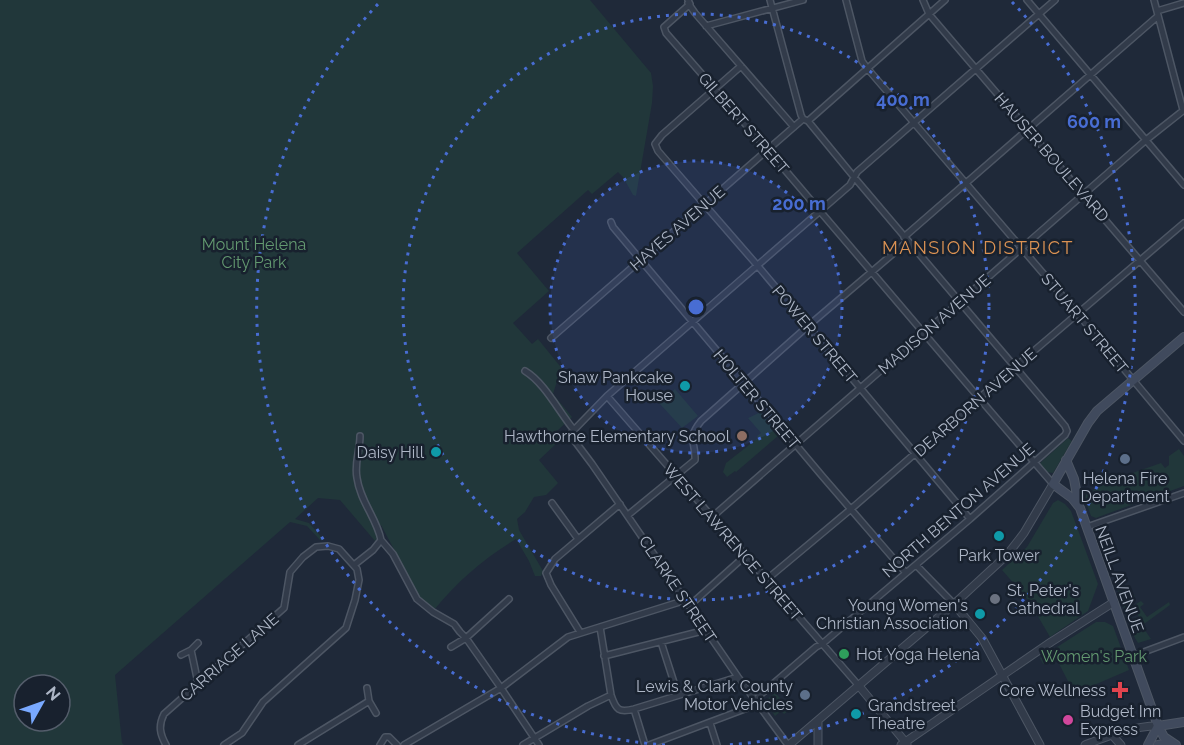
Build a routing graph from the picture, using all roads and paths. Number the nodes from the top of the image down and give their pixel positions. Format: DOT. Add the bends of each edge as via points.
graph roads {
  1 [pos="770,0"];
  2 [pos="803,0"];
  3 [pos="846,0"];
  4 [pos="923,0"];
  5 [pos="945,0"];
  6 [pos="1027,0"];
  7 [pos="1055,0"];
  8 [pos="1154,0"];
  9 [pos="688,2"];
  10 [pos="1184,3"];
  11 [pos="773,9"];
  12 [pos="929,14"];
  13 [pos="1039,14"];
  14 [pos="1158,14"];
  15 [pos="706,26"];
  16 [pos="741,66"];
  17 [pos="867,68"];
  18 [pos="976,68"];
  19 [pos="1090,75"];
  20 [pos="715,88"];
  21 [pos="1184,110"];
  22 [pos="806,120"];
  23 [pos="914,123"];
  24 [pos="794,127"];
  25 [pos="1028,129"];
  26 [pos="1146,140"];
  27 [pos="768,150"];
  28 [pos="854,177"];
  29 [pos="966,183"];
  30 [pos="1184,185"];
  31 [pos="1084,194"];
  32 [pos="704,205"];
  33 [pos="820,211"];
  34 [pos="611,222"];
  35 [pos="1184,223"];
  36 [pos="906,239"];
  37 [pos="1022,249"];
  38 [pos="641,260"];
  39 [pos="1141,261"];
  40 [pos="757,265"];
  41 [pos="872,272"];
  42 [pos="959,302"];
  43 [pos="1184,312"];
  44 [pos="1078,314"];
  45 [pos="693,321"];
  46 [pos="808,326"];
  47 [pos="923,333"];
  48 [pos="1184,337"];
  49 [pos="551,338"];
  50 [pos="1015,367"];
  51 [pos="525,371"];
  52 [pos="1133,380"];
  53 [pos="744,382"];
  54 [pos="860,388"];
  55 [pos="607,396"];
  56 [pos="978,398"];
  57 [pos="572,431"];
  58 [pos="360,436"];
  59 [pos="1183,438"];
  60 [pos="795,444"];
  61 [pos="915,454"];
  62 [pos="1066,460"];
  63 [pos="1034,463"];
  64 [pos="676,476"];
  65 [pos="1053,484"];
  66 [pos="1184,493"];
  67 [pos="552,503"];
  68 [pos="620,504"];
  69 [pos="1080,508"];
  70 [pos="851,509"];
  71 [pos="628,515"];
  72 [pos="712,517"];
  73 [pos="970,519"];
  74 [pos="1087,527"];
  75 [pos="578,539"];
  76 [pos="381,540"];
  77 [pos="745,556"];
  78 [pos="354,565"];
  79 [pos="916,565"];
  80 [pos="906,573"];
  81 [pos="766,580"];
  82 [pos="509,599"];
  83 [pos="1114,602"];
  84 [pos="688,603"];
  85 [pos="954,604"];
  86 [pos="600,627"];
  87 [pos="706,630"];
  88 [pos="580,632"];
  89 [pos="1184,637"];
  90 [pos="466,638"];
  91 [pos="661,642"];
  92 [pos="198,643"];
  93 [pos="822,644"];
  94 [pos="451,647"];
  95 [pos="191,650"];
  96 [pos="181,655"];
  97 [pos="604,656"];
  98 [pos="1133,656"];
  99 [pos="1002,676"];
  100 [pos="738,677"];
  101 [pos="198,683"];
  102 [pos="859,686"];
  103 [pos="367,688"];
  104 [pos="501,688"];
  105 [pos="611,695"];
  106 [pos="678,695"];
  107 [pos="369,701"];
  108 [pos="757,703"];
  109 [pos="634,709"];
  110 [pos="376,713"];
  111 [pos="818,721"];
  112 [pos="1184,722"];
  113 [pos="710,723"];
  114 [pos="1158,726"];
  115 [pos="1112,735"];
  116 [pos="535,738"];
  117 [pos="406,744"];
  118 [pos="905,744"];
  119 [pos="166,745"];
  120 [pos="224,745"];
  121 [pos="298,745"];
  122 [pos="380,745"];
  123 [pos="397,745"];
  124 [pos="523,745"];
  125 [pos="539,745"];
  126 [pos="647,745"];
  127 [pos="717,745"];
  128 [pos="788,745"];
  129 [pos="818,745"];
  130 [pos="1040,745"];
  131 [pos="1084,745"];
  132 [pos="1121,745"];
  133 [pos="1148,745"];
  134 [pos="1158,745"];
  135 [pos="1175,745"];
  1 -- 11 [label="street"];
  2 -- 11 [label="street"];
  3 -- 17 [label="street, STUART STREET"];
  4 -- 12 [label="street, HAUSER BOULEVARD"];
  5 -- 12 [label="street, HAYES AVENUE"];
  6 -- 13 [label="street"];
  7 -- 13 [label="street"];
  8 -- 14 [label="street"];
  9 -- 15 [label="street"];
  9 -- 20 [label="street, GILBERT STREET" via="664,30"];
  10 -- 14 [label="street"];
  11 -- 15 [label="street"];
  11 -- 22 [label="street" via="801,115"];
  12 -- 17 [label="street, HAYES AVENUE"];
  12 -- 18 [label="street, HAUSER BOULEVARD"];
  13 -- 18 [label="street"];
  13 -- 19 [label="street"];
  14 -- 19 [label="street"];
  14 -- 21 [label="street"];
  15 -- 16 [label="street"];
  16 -- 20 [label="street"];
  16 -- 24 [label="street"];
  17 -- 22 [label="street, HAYES AVENUE"];
  17 -- 23 [label="street, STUART STREET"];
  18 -- 23 [label="street"];
  18 -- 25 [label="street, HAUSER BOULEVARD"];
  19 -- 25 [label="street"];
  19 -- 26 [label="street"];
  20 -- 27 [label="street, GILBERT STREET"];
  20 -- 32 [label="street, POWER STREET" via="655,144"];
  21 -- 26 [label="street, MADISON AVENUE"];
  22 -- 24 [label="street, HAYES AVENUE"];
  22 -- 28 [label="street"];
  23 -- 28 [label="street"];
  23 -- 29 [label="street, STUART STREET"];
  24 -- 27 [label="street, HAYES AVENUE"];
  25 -- 29 [label="street"];
  25 -- 31 [label="street, HAUSER BOULEVARD"];
  26 -- 30 [label="street"];
  26 -- 31 [label="street, MADISON AVENUE"];
  27 -- 32 [label="street, HAYES AVENUE"];
  27 -- 33 [label="street, GILBERT STREET"];
  28 -- 33 [label="street"];
  28 -- 36 [label="street"];
  29 -- 36 [label="street"];
  29 -- 37 [label="street, STUART STREET"];
  31 -- 37 [label="street, MADISON AVENUE"];
  31 -- 39 [label="street, HAUSER BOULEVARD"];
  32 -- 38 [label="street, HAYES AVENUE"];
  32 -- 40 [label="street, POWER STREET"];
  33 -- 40 [label="street"];
  33 -- 41 [label="street, GILBERT STREET"];
  34 -- 38 [label="street, HOLTER STREET"];
  35 -- 39 [label="street, DEARBORN AVENUE"];
  36 -- 41 [label="street"];
  36 -- 42 [label="street"];
  37 -- 42 [label="street, MADISON AVENUE"];
  37 -- 44 [label="street, STUART STREET"];
  38 -- 45 [label="street, HOLTER STREET"];
  38 -- 49 [label="street, HAYES AVENUE"];
  39 -- 43 [label="street, HAUSER BOULEVARD"];
  39 -- 44 [label="street, DEARBORN AVENUE"];
  40 -- 45 [label="street"];
  40 -- 46 [label="street, POWER STREET"];
  41 -- 46 [label="street"];
  41 -- 47 [label="street, GILBERT STREET"];
  42 -- 47 [label="street, MADISON AVENUE"];
  42 -- 50 [label="street"];
  44 -- 50 [label="street, DEARBORN AVENUE"];
  44 -- 52 [label="street, STUART STREET"];
  45 -- 53 [label="street, HOLTER STREET"];
  45 -- 55 [label="street"];
  46 -- 53 [label="street"];
  46 -- 54 [label="street, POWER STREET"];
  47 -- 54 [label="street, MADISON AVENUE"];
  47 -- 56 [label="street, GILBERT STREET"];
  48 -- 52 [label="main road"];
  50 -- 56 [label="street, DEARBORN AVENUE"];
  50 -- 63 [label="street, NORTH BENTON AVENUE" via="1067,431"];
  51 -- 57 [label="street, CLARKE STREET" via="540,384"];
  52 -- 59 [label="street, STUART STREET"];
  52 -- 62 [label="main road" via="1092,418"];
  53 -- 60 [label="street, HOLTER STREET"];
  53 -- 64 [label="street" via="697,425 692,440 696,457"];
  54 -- 60 [label="street, MADISON AVENUE"];
  54 -- 61 [label="street, POWER STREET"];
  55 -- 57 [label="street"];
  55 -- 64 [label="street, WEST LAWRENCE STREET"];
  56 -- 61 [label="street, DEARBORN AVENUE"];
  56 -- 63 [label="street, GILBERT STREET"];
  57 -- 68 [label="street, CLARKE STREET" via="571,436"];
  58 -- 76 [label="street" via="357,481"];
  60 -- 70 [label="street, HOLTER STREET"];
  60 -- 72 [label="street, MADISON AVENUE"];
  61 -- 70 [label="street, DEARBORN AVENUE"];
  61 -- 73 [label="street, POWER STREET"];
  62 -- 65 [label="main road"];
  62 -- 69 [label="main road"];
  63 -- 65 [label="street, GILBERT STREET"];
  63 -- 73 [label="street, NORTH BENTON AVENUE"];
  64 -- 71 [label="street"];
  64 -- 72 [label="street, WEST LAWRENCE STREET"];
  65 -- 69 [label="main road, NEILL AVENUE"];
  65 -- 85 [label="street" via="1019,542"];
  66 -- 74 [label="street"];
  67 -- 75 [label="street"];
  68 -- 71 [label="street, CLARKE STREET"];
  68 -- 75 [label="street"];
  69 -- 74 [label="main road, NEILL AVENUE"];
  70 -- 80 [label="street, HOLTER STREET"];
  70 -- 81 [label="street, DEARBORN AVENUE"];
  71 -- 84 [label="street, CLARKE STREET"];
  72 -- 77 [label="street, WEST LAWRENCE STREET"];
  73 -- 79 [label="street, NORTH BENTON AVENUE"];
  74 -- 83 [label="main road, NEILL AVENUE"];
  75 -- 88 [label="street" via="555,559 546,573"];
  76 -- 78 [label="street"];
  76 -- 90 [label="street" via="417,598"];
  77 -- 81 [label="street, WEST LAWRENCE STREET"];
  77 -- 84 [label="street"];
  78 -- 101 [label="street, CARRIAGE LANE" via="339,549 328,546 307,554 290,572 284,608"];
  78 -- 120 [label="street" via="359,580 346,628 265,699 242,733"];
  79 -- 80 [label="street, NORTH BENTON AVENUE"];
  79 -- 85 [label="street"];
  80 -- 93 [label="street, NORTH BENTON AVENUE"];
  81 -- 93 [label="street, WEST LAWRENCE STREET"];
  82 -- 90 [label="street"];
  83 -- 98 [label="main road, NEILL AVENUE"];
  83 -- 99 [label="street"];
  84 -- 86 [label="street"];
  84 -- 87 [label="street, CLARKE STREET"];
  85 -- 99 [label="street" via="982,638"];
  85 -- 102 [label="street"];
  86 -- 88 [label="street"];
  86 -- 97 [label="street"];
  87 -- 91 [label="street"];
  87 -- 100 [label="street, CLARKE STREET"];
  88 -- 104 [label="street" via="568,636"];
  89 -- 98 [label="street"];
  90 -- 94 [label="street"];
  90 -- 104 [label="street"];
  91 -- 97 [label="street"];
  91 -- 106 [label="street"];
  92 -- 95 [label="street"];
  93 -- 102 [label="street, WEST LAWRENCE STREET"];
  93 -- 108 [label="street, NORTH BENTON AVENUE" via="760,695"];
  95 -- 96 [label="street"];
  95 -- 101 [label="street"];
  97 -- 105 [label="street"];
  98 -- 114 [label="main road, NEILL AVENUE"];
  99 -- 118 [label="street"];
  99 -- 130 [label="street"];
  100 -- 106 [label="street"];
  100 -- 108 [label="street, CLARKE STREET"];
  101 -- 119 [label="street, CARRIAGE LANE" via="162,717 160,734"];
  102 -- 111 [label="street"];
  102 -- 118 [label="street, WEST LAWRENCE STREET"];
  103 -- 107 [label="street"];
  104 -- 116 [label="street"];
  104 -- 117 [label="street"];
  105 -- 109 [label="street" via="618,710"];
  105 -- 116 [label="street"];
  106 -- 109 [label="street"];
  107 -- 110 [label="street"];
  107 -- 121 [label="street"];
  108 -- 113 [label="street, NORTH BENTON AVENUE"];
  108 -- 128 [label="street, CLARKE STREET"];
  109 -- 126 [label="street"];
  111 -- 128 [label="street"];
  111 -- 129 [label="street"];
  112 -- 114 [label="main road"];
  113 -- 126 [label="street, NORTH BENTON AVENUE"];
  113 -- 127 [label="street"];
  114 -- 115 [label="street"];
  114 -- 133 [label="main road"];
  114 -- 135 [label="main road"];
  115 -- 131 [label="street"];
  115 -- 132 [label="street"];
  116 -- 124 [label="street"];
  116 -- 125 [label="street"];
  122 -- 123 [label="street" via="389,737"];
  134 -- 135 [label="main road"];
}
